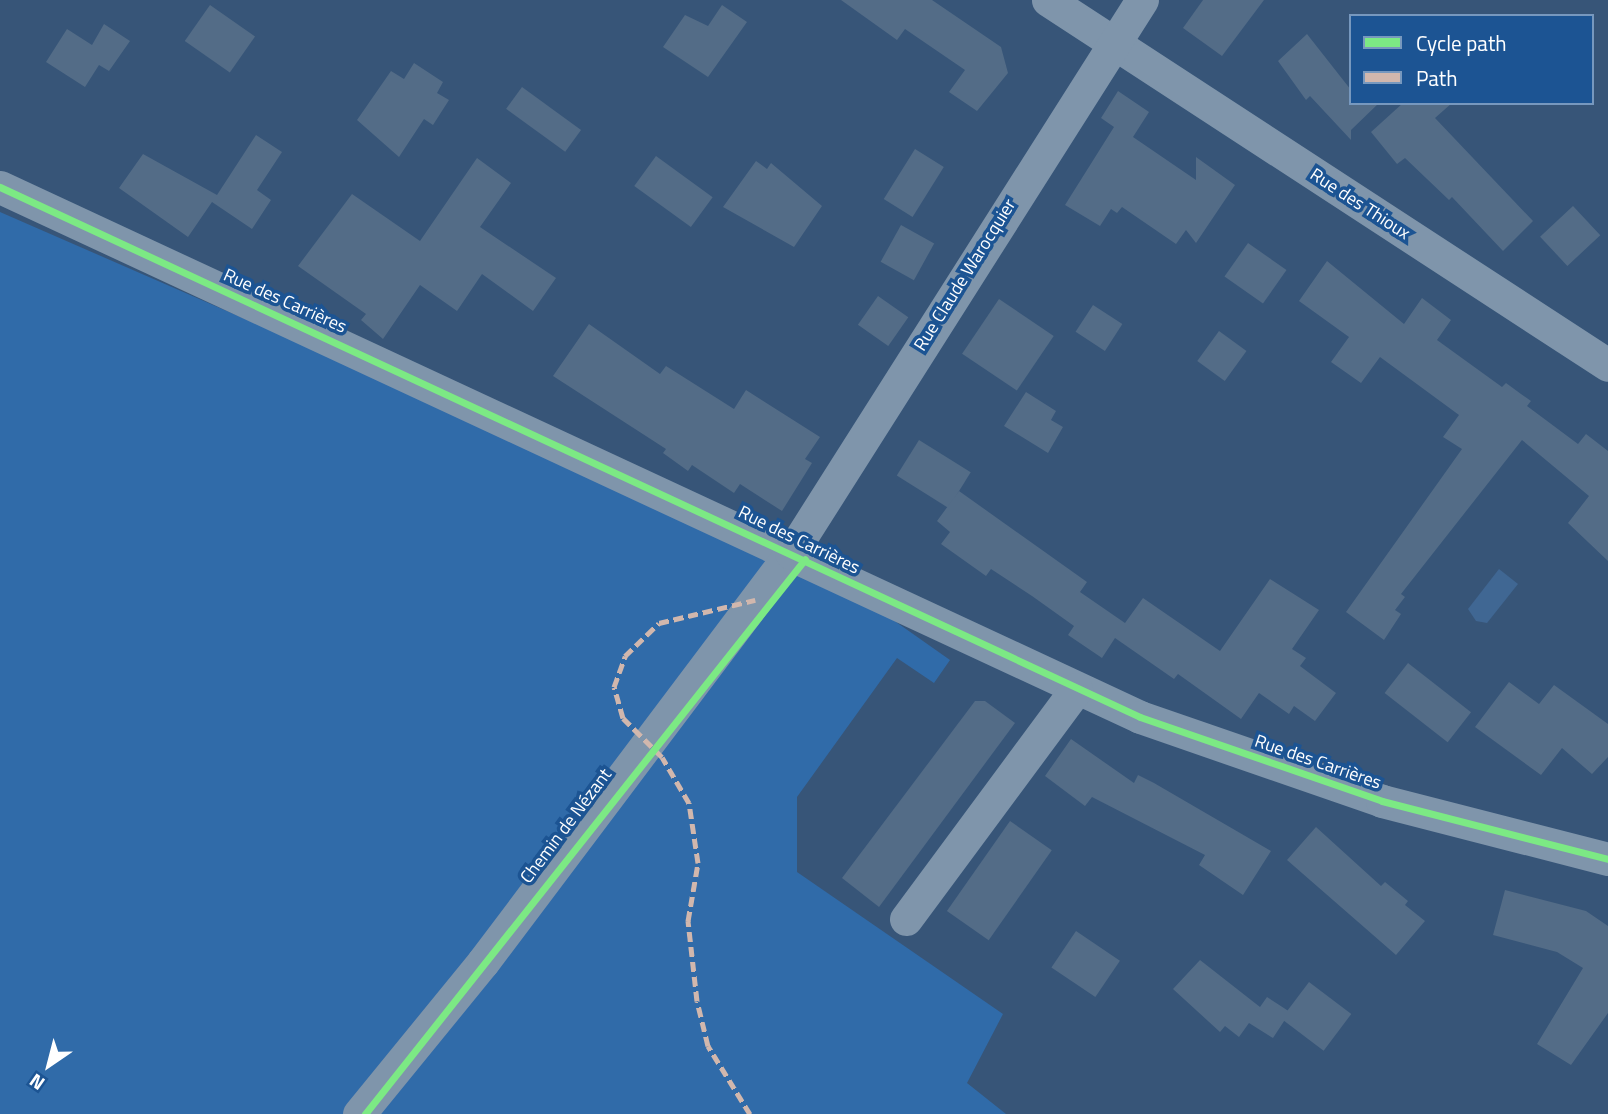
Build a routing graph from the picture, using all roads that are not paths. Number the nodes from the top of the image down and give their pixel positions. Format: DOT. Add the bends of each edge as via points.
graph roads {
  1 [pos="1048,0"];
  2 [pos="1142,0"];
  3 [pos="1112,42"];
  4 [pos="0,187"];
  5 [pos="1608,365"];
  6 [pos="792,553"];
  7 [pos="1076,689"];
  8 [pos="1608,859"];
  9 [pos="906,919"];
  10 [pos="359,1114"];
  1 -- 3 [label="street, Rue des Thioux"];
  2 -- 3 [label="street, Rue Claude Warocquier"];
  3 -- 5 [label="street, Rue des Thioux"];
  3 -- 6 [label="street, Rue Claude Warocquier"];
  4 -- 6 [label="street, Rue des Carrières"];
  6 -- 7 [label="street, Rue des Carrières"];
  6 -- 10 [label="street, Chemin de Nézant" via="483,962"];
  7 -- 8 [label="street, Rue des Carrières" via="1140,717 1382,801"];
  7 -- 9 [label="street"];
}
